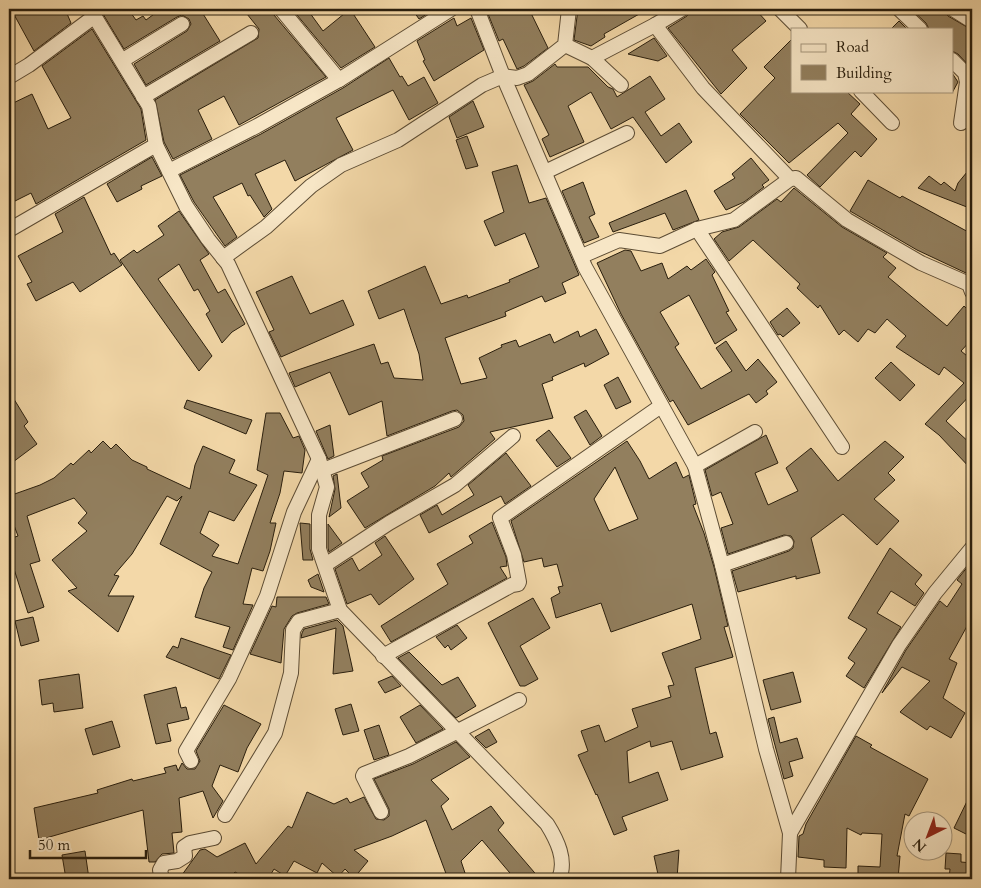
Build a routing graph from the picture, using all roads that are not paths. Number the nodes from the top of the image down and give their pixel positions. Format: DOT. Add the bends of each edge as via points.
graph roads {
  1 [pos="280,9"];
  2 [pos="451,9"];
  3 [pos="477,9"];
  4 [pos="569,9"];
  5 [pos="682,9"];
  6 [pos="780,9"];
  7 [pos="899,9"];
  8 [pos="953,9"];
  9 [pos="92,12"];
  10 [pos="972,20"];
  11 [pos="182,24"];
  12 [pos="656,26"];
  13 [pos="799,28"];
  14 [pos="919,28"];
  15 [pos="251,33"];
  16 [pos="564,45"];
  17 [pos="592,58"];
  18 [pos="123,60"];
  19 [pos="954,62"];
  20 [pos="503,76"];
  21 [pos="9,77"];
  22 [pos="339,80"];
  23 [pos="621,85"];
  24 [pos="862,92"];
  25 [pos="144,97"];
  26 [pos="968,109"];
  27 [pos="892,123"];
  28 [pos="961,123"];
  29 [pos="627,133"];
  30 [pos="156,145"];
  31 [pos="169,171"];
  32 [pos="545,172"];
  33 [pos="790,179"];
  34 [pos="9,230"];
  35 [pos="697,230"];
  36 [pos="582,256"];
  37 [pos="224,258"];
  38 [pos="971,284"];
  39 [pos="661,406"];
  40 [pos="455,418"];
  41 [pos="755,432"];
  42 [pos="513,436"];
  43 [pos="842,448"];
  44 [pos="321,464"];
  45 [pos="695,466"];
  46 [pos="786,544"];
  47 [pos="972,548"];
  48 [pos="325,565"];
  49 [pos="722,565"];
  50 [pos="340,610"];
  51 [pos="383,656"];
  52 [pos="519,700"];
  53 [pos="457,730"];
  54 [pos="192,761"];
  55 [pos="381,812"];
  56 [pos="225,815"];
  57 [pos="790,833"];
  58 [pos="214,838"];
  59 [pos="162,879"];
  60 [pos="559,879"];
  61 [pos="788,879"];
  1 -- 22 [label="street"];
  2 -- 22 [label="street"];
  3 -- 20 [label="street"];
  4 -- 16 [label="street"];
  5 -- 12 [label="street"];
  6 -- 13 [label="street"];
  7 -- 14 [label="street"];
  8 -- 10 [label="street"];
  9 -- 18 [label="street"];
  9 -- 21 [label="street" via="29,65"];
  11 -- 18 [label="street"];
  12 -- 17 [label="street"];
  12 -- 33 [label="street" via="703,88"];
  15 -- 25 [label="street"];
  16 -- 17 [label="street"];
  16 -- 20 [label="street" via="528,74 517,78"];
  17 -- 23 [label="street"];
  18 -- 25 [label="street"];
  19 -- 26 [label="street" via="965,73"];
  20 -- 32 [label="street"];
  20 -- 37 [label="street" via="482,85 398,140 341,166 311,186 266,227"];
  22 -- 31 [label="street"];
  24 -- 27 [label="street"];
  25 -- 30 [label="street" via="149,106"];
  26 -- 28 [label="street"];
  29 -- 32 [label="street"];
  30 -- 31 [label="street"];
  30 -- 34 [label="street"];
  31 -- 37 [label="street" via="186,206"];
  32 -- 36 [label="street"];
  33 -- 35 [label="street" via="734,220"];
  33 -- 38 [label="street" via="796,178 848,220 921,263"];
  35 -- 36 [label="street" via="660,246 620,240"];
  35 -- 43 [label="street"];
  36 -- 39 [label="street"];
  37 -- 44 [label="street"];
  39 -- 45 [label="street"];
  39 -- 51 [label="street" via="504,513 500,518 514,555 518,584"];
  40 -- 44 [label="street"];
  41 -- 45 [label="street"];
  42 -- 48 [label="street" via="455,485"];
  44 -- 48 [label="street" via="327,487 319,515 319,549"];
  44 -- 54 [label="street" via="294,512 267,596 228,679 186,751"];
  45 -- 49 [label="street"];
  46 -- 49 [label="street"];
  47 -- 57 [label="street" via="935,593 899,645"];
  48 -- 50 [label="street"];
  49 -- 57 [label="street" via="766,749"];
  50 -- 51 [label="street"];
  50 -- 56 [label="street" via="299,621 294,630 291,673 275,733"];
  51 -- 53 [label="street"];
  52 -- 53 [label="street"];
  53 -- 55 [label="street" via="409,756 364,774"];
  53 -- 60 [label="street" via="547,824 560,844 563,870"];
  57 -- 61 [label="street"];
  58 -- 59 [label="street" via="184,847 185,856 164,863 160,870"];
}
